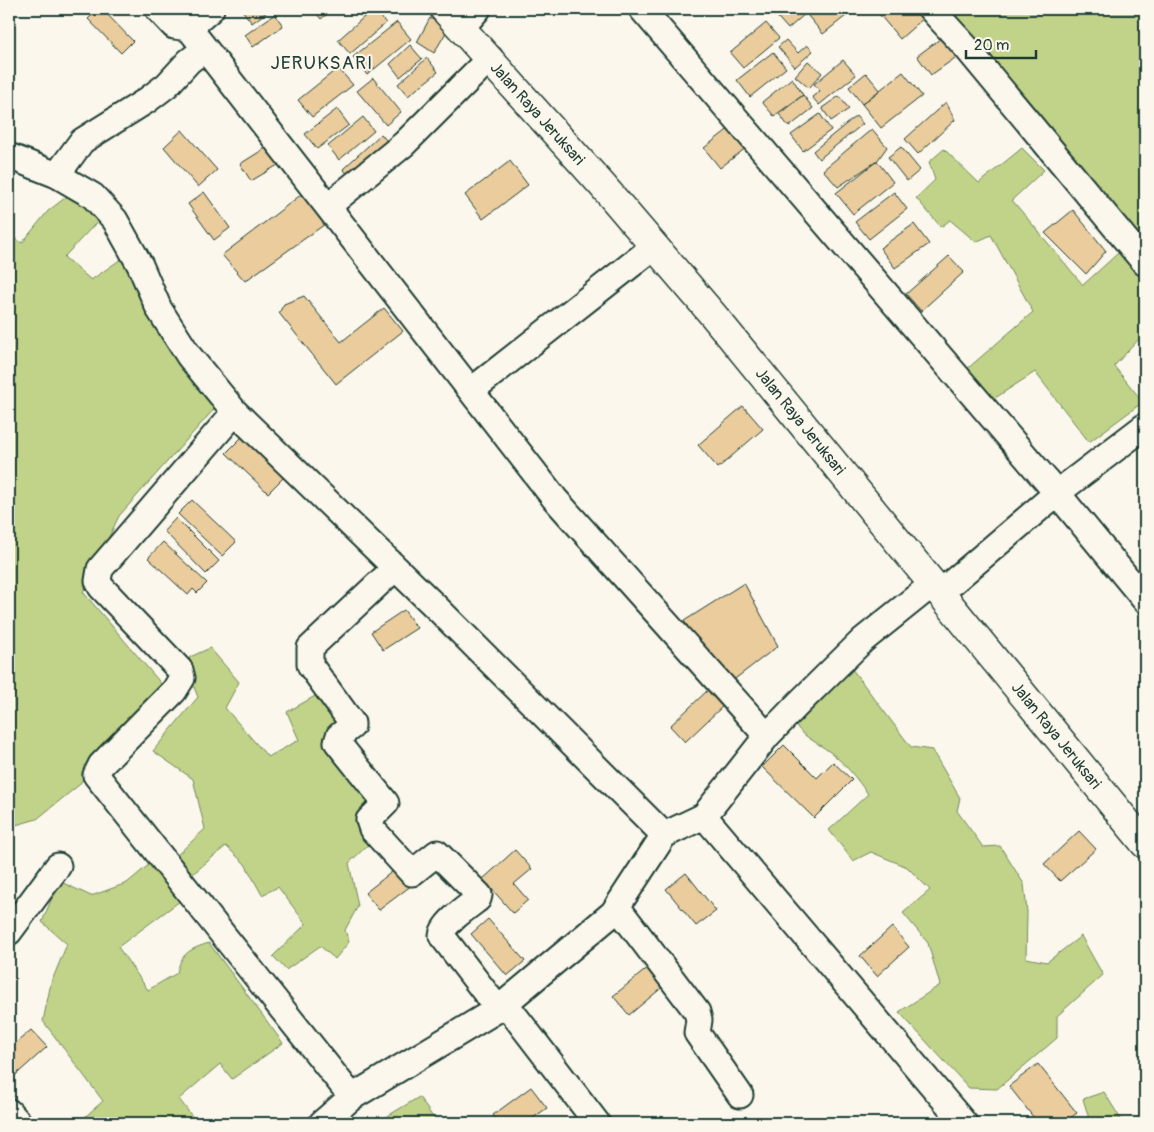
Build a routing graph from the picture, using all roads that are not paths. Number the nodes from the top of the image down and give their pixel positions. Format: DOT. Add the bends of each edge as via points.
graph roads {
  1 [pos="158,9"];
  2 [pos="211,9"];
  3 [pos="642,9"];
  4 [pos="931,9"];
  5 [pos="461,15"];
  6 [pos="190,28"];
  7 [pos="206,49"];
  8 [pos="490,58"];
  9 [pos="9,156"];
  10 [pos="57,174"];
  11 [pos="328,206"];
  12 [pos="654,246"];
  13 [pos="1145,263"];
  14 [pos="472,390"];
  15 [pos="235,412"];
  16 [pos="1145,426"];
  17 [pos="1057,493"];
  18 [pos="395,568"];
  19 [pos="938,588"];
  20 [pos="1145,600"];
  21 [pos="767,736"];
  22 [pos="704,816"];
  23 [pos="664,835"];
  24 [pos="1145,844"];
  25 [pos="58,866"];
  26 [pos="618,908"];
  27 [pos="9,932"];
  28 [pos="507,1010"];
  29 [pos="740,1096"];
  30 [pos="352,1097"];
  31 [pos="9,1112"];
  32 [pos="19,1123"];
  33 [pos="322,1123"];
  34 [pos="597,1123"];
  35 [pos="964,1123"];
  1 -- 6 [label="street" via="174,26"];
  2 -- 6 [label="street"];
  3 -- 17 [label="street"];
  4 -- 13 [label="street"];
  5 -- 8 [label="street, Jalan Raya Jeruksari"];
  6 -- 7 [label="street"];
  7 -- 10 [label="street" via="146,101 82,141"];
  7 -- 11 [label="street"];
  8 -- 11 [label="street" via="404,144"];
  8 -- 12 [label="street, Jalan Raya Jeruksari"];
  9 -- 10 [label="street"];
  10 -- 15 [label="street" via="93,196 114,220 140,265 159,309 190,356"];
  11 -- 14 [label="street"];
  12 -- 14 [label="street"];
  12 -- 19 [label="street, Jalan Raya Jeruksari"];
  14 -- 21 [label="street" via="555,499"];
  15 -- 18 [label="street"];
  15 -- 30 [label="street" via="100,569 98,581 101,587 180,670 182,678 174,691 101,765 96,775"];
  16 -- 17 [label="street"];
  17 -- 19 [label="street"];
  17 -- 20 [label="street"];
  18 -- 23 [label="street"];
  18 -- 28 [label="street" via="310,648 310,665 352,723 337,742 386,803 369,820 372,829 412,873 437,853 479,895 446,925 442,936"];
  19 -- 21 [label="street" via="863,640"];
  19 -- 24 [label="street, Jalan Raya Jeruksari"];
  21 -- 22 [label="street"];
  22 -- 23 [label="street"];
  22 -- 35 [label="street"];
  23 -- 26 [label="street"];
  25 -- 27 [label="street"];
  26 -- 28 [label="street"];
  26 -- 29 [label="street" via="696,1012 699,1020 697,1034"];
  28 -- 30 [label="street"];
  28 -- 34 [label="street"];
  30 -- 33 [label="street"];
  31 -- 32 [label="street"];
}
